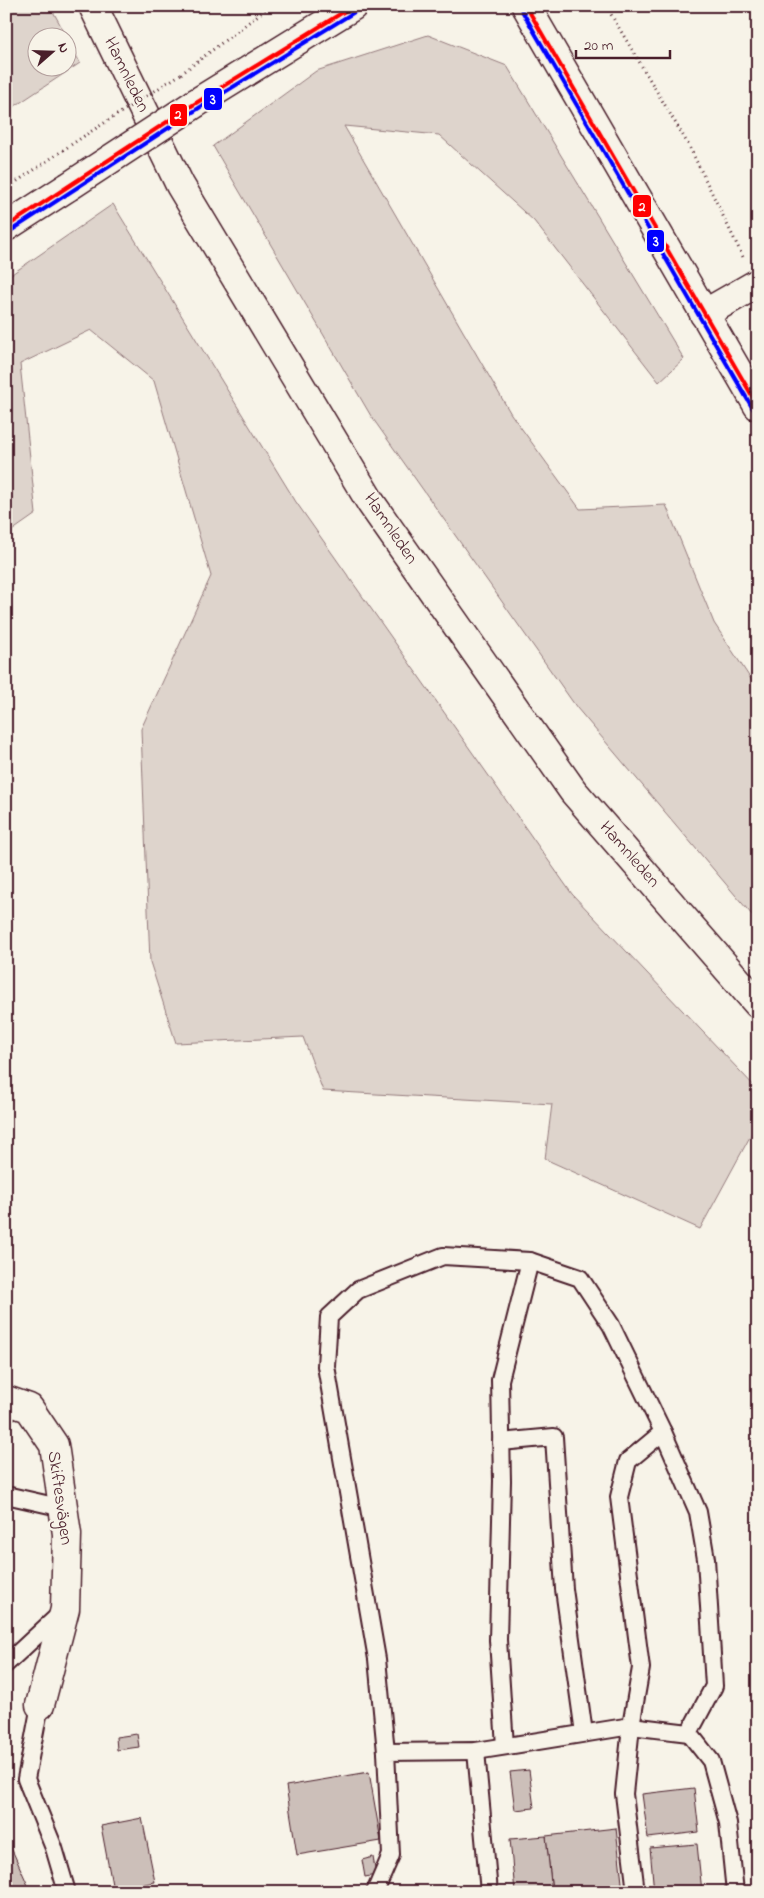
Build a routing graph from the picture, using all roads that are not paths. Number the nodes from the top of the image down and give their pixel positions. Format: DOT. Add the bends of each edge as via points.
graph roads {
  1 [pos="93,6"];
  2 [pos="353,6"];
  3 [pos="526,6"];
  4 [pos="6,227"];
  5 [pos="757,284"];
  6 [pos="704,314"];
  7 [pos="758,406"];
  8 [pos="758,1004"];
  9 [pos="530,1261"];
  10 [pos="6,1400"];
  11 [pos="663,1432"];
  12 [pos="501,1442"];
  13 [pos="6,1496"];
  14 [pos="63,1508"];
  15 [pos="65,1609"];
  16 [pos="6,1664"];
  17 [pos="40,1705"];
  18 [pos="631,1726"];
  19 [pos="584,1733"];
  20 [pos="689,1733"];
  21 [pos="506,1746"];
  22 [pos="476,1751"];
  23 [pos="386,1752"];
  24 [pos="67,1892"];
  25 [pos="375,1892"];
  26 [pos="489,1892"];
  27 [pos="636,1892"];
  28 [pos="735,1892"];
  1 -- 8 [label="street, Hamnleden" via="180,185 371,503 574,791"];
  2 -- 4 [label="street, bridge" via="196,102"];
  3 -- 6 [label="street"];
  5 -- 6 [label="street"];
  6 -- 7 [label="street"];
  9 -- 11 [label="lane" via="580,1278 611,1325"];
  9 -- 12 [label="lane" via="500,1380"];
  9 -- 23 [label="lane" via="443,1256 358,1290 329,1317 326,1366 377,1659"];
  10 -- 14 [label="street, Skiftesvägen" via="29,1408 54,1445"];
  11 -- 18 [label="lane" via="628,1461 620,1497 641,1668"];
  11 -- 20 [label="lane" via="698,1512 706,1559 714,1686"];
  12 -- 19 [label="lane" via="554,1437 564,1590"];
  12 -- 21 [label="lane" via="498,1640"];
  13 -- 14 [label="lane"];
  14 -- 15 [label="street, Skiftesvägen" via="68,1534"];
  15 -- 16 [label="lane"];
  15 -- 17 [label="street, Skiftesvägen"];
  17 -- 24 [label="lane" via="26,1779 54,1848"];
  18 -- 19 [label="lane"];
  18 -- 20 [label="lane"];
  18 -- 27 [label="lane" via="624,1794"];
  19 -- 21 [label="lane"];
  20 -- 28 [label="lane" via="711,1761 728,1823"];
  21 -- 22 [label="lane"];
  22 -- 23 [label="lane"];
  22 -- 26 [label="lane"];
  23 -- 25 [label="lane" via="391,1855"];
}
